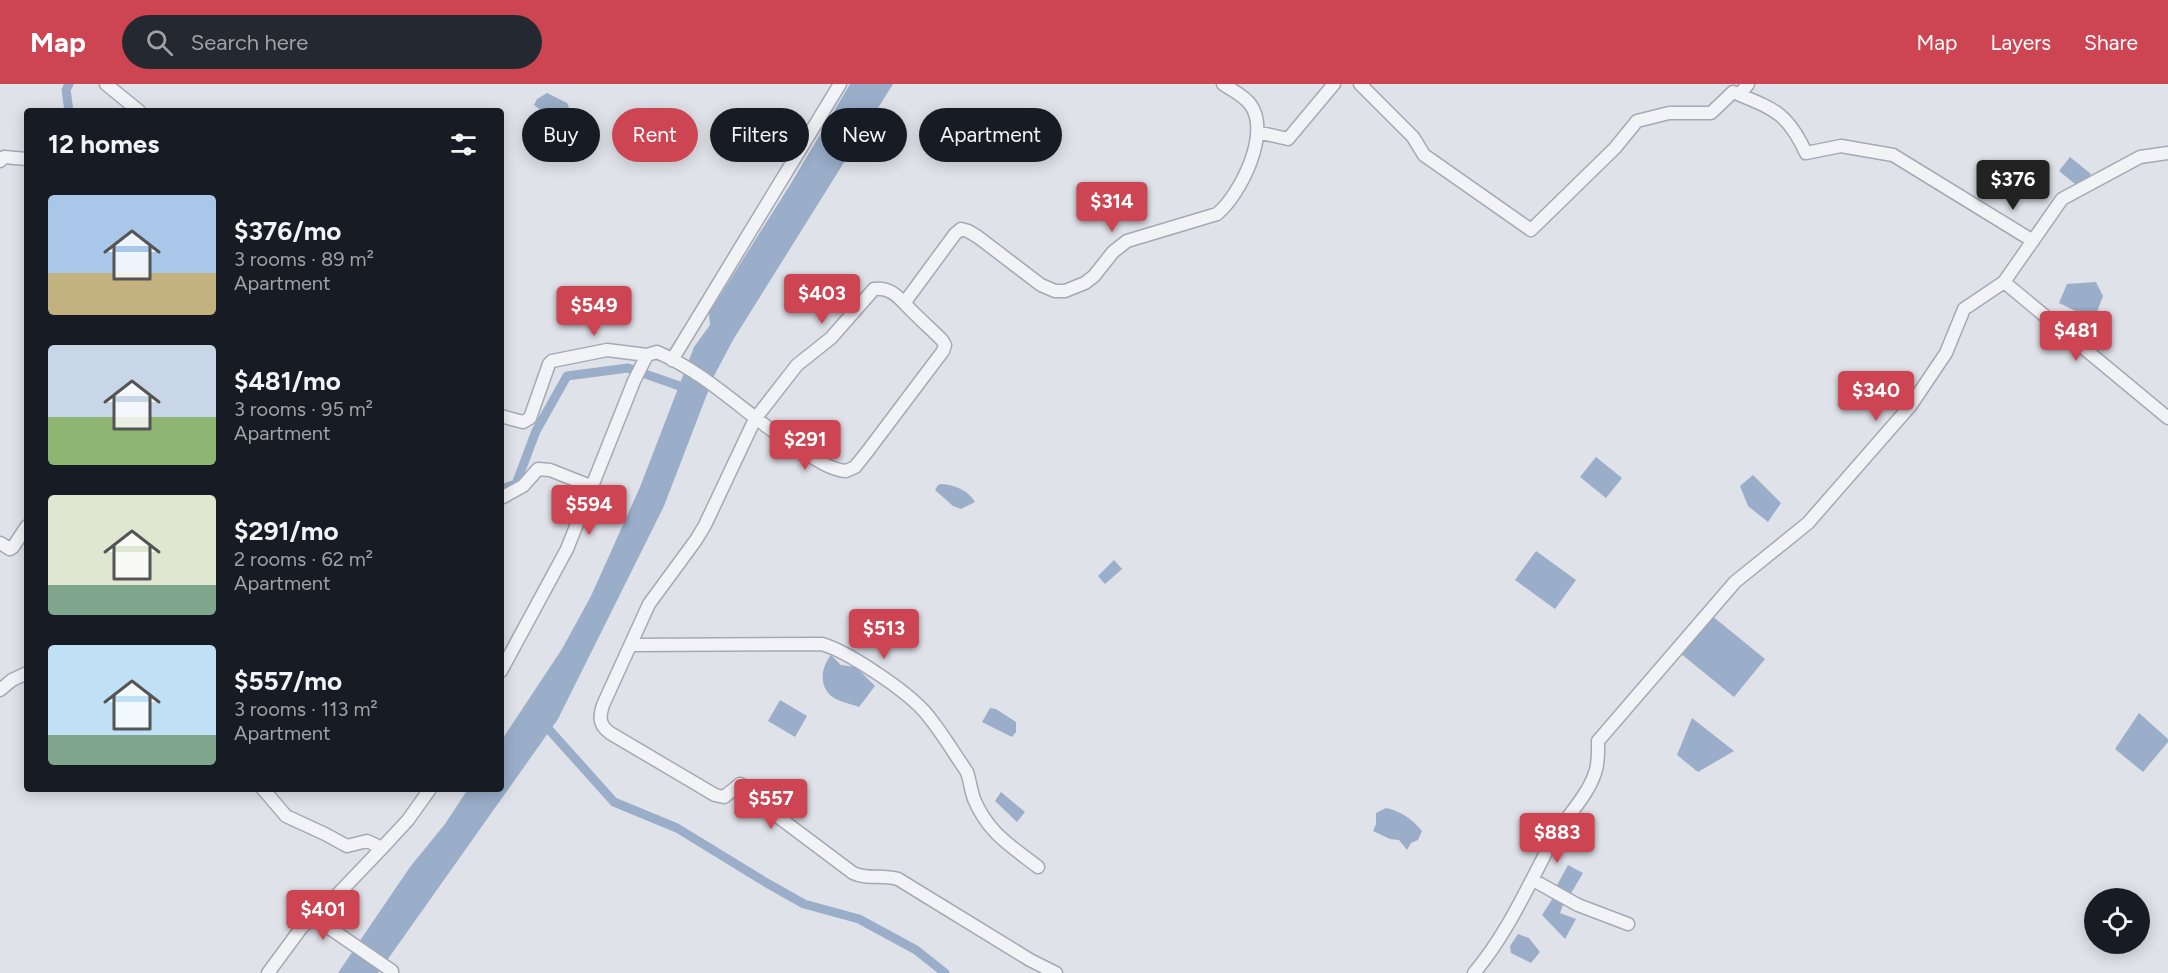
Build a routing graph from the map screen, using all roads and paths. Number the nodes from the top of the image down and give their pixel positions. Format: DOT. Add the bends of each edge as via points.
graph roads {
  1 [pos="106,84"];
  2 [pos="840,84"];
  3 [pos="1223,84"];
  4 [pos="1334,84"];
  5 [pos="1360,84"];
  6 [pos="1748,84"];
  7 [pos="1740,94"];
  8 [pos="135,108"];
  9 [pos="1257,132"];
  10 [pos="2168,153"];
  11 [pos="24,159"];
  12 [pos="0,160"];
  13 [pos="2033,241"];
  14 [pos="2004,282"];
  15 [pos="905,302"];
  16 [pos="645,359"];
  17 [pos="678,363"];
  18 [pos="504,417"];
  19 [pos="2168,418"];
  20 [pos="755,419"];
  21 [pos="593,487"];
  22 [pos="504,496"];
  23 [pos="24,530"];
  24 [pos="0,543"];
  25 [pos="631,645"];
  26 [pos="504,665"];
  27 [pos="24,674"];
  28 [pos="0,690"];
  29 [pos="265,792"];
  30 [pos="428,792"];
  31 [pos="382,848"];
  32 [pos="1038,867"];
  33 [pos="1533,879"];
  34 [pos="312,916"];
  35 [pos="1628,924"];
  36 [pos="392,972"];
  37 [pos="268,973"];
  38 [pos="1056,973"];
  39 [pos="1474,973"];
  1 -- 8 [label="street"];
  2 -- 17 [label="street"];
  3 -- 9 [label="street" via="1250,104"];
  4 -- 9 [label="street" via="1288,139"];
  5 -- 7 [label="street" via="1413,137 1424,155 1531,230 1615,148 1637,121 1669,113 1711,113 1733,92"];
  6 -- 7 [label="street"];
  7 -- 13 [label="street" via="1775,110 1795,130 1806,153 1841,146 1893,155"];
  9 -- 15 [label="street" via="1245,174 1225,208 1217,214 1127,241 1095,276 1075,288 1055,291 1041,285 978,237 961,229"];
  10 -- 13 [label="street" via="2140,157 2062,199"];
  11 -- 12 [label="street"];
  13 -- 14 [label="street"];
  14 -- 19 [label="street"];
  14 -- 33 [label="street" via="1964,309 1946,353 1911,405 1808,524 1735,582 1598,741 1595,774 1551,842"];
  15 -- 20 [label="street" via="883,288 874,289 831,338 797,366"];
  15 -- 20 [label="street" via="945,348 855,467 846,471 831,467"];
  16 -- 17 [label="street" via="657,352"];
  16 -- 18 [label="street" via="607,350 552,361 530,418 523,422"];
  16 -- 21 [label="street"];
  17 -- 20 [label="street"];
  20 -- 25 [label="street" via="705,525 649,604"];
  21 -- 22 [label="street" via="538,469 523,486"];
  21 -- 26 [label="street" via="567,549"];
  23 -- 24 [label="street" via="10,549"];
  25 -- 32 [label="street" via="833,647 871,669 926,713 967,772 973,797 988,826"];
  25 -- 38 [label="street" via="600,713 602,727 718,796 727,795 738,785 752,788 774,803 777,816 853,873 898,879"];
  27 -- 28 [label="street"];
  29 -- 31 [label="street" via="286,816 347,846 367,841"];
  30 -- 31 [label="street"];
  31 -- 34 [label="street"];
  33 -- 35 [label="street" via="1578,905"];
  33 -- 39 [label="street" via="1496,944"];
  34 -- 36 [label="street"];
  34 -- 37 [label="street"];
}
